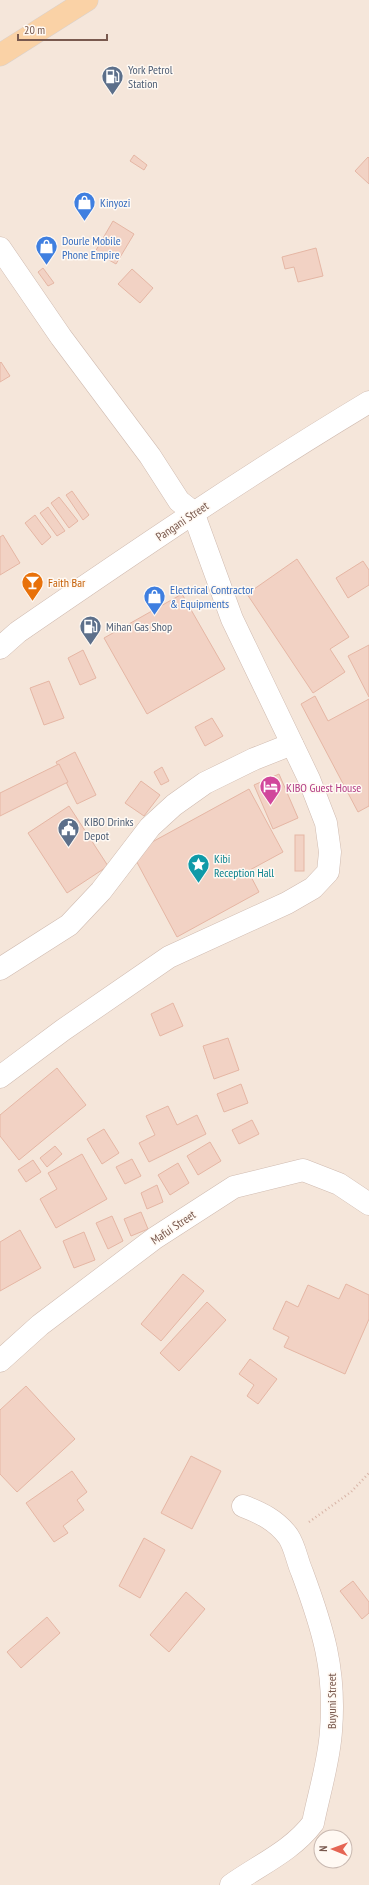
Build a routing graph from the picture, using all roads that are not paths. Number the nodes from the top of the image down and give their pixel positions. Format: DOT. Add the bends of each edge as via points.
graph roads {
  1 [pos="82,1"];
  2 [pos="0,55"];
  3 [pos="0,248"];
  4 [pos="369,402"];
  5 [pos="193,512"];
  6 [pos="0,648"];
  7 [pos="292,744"];
  8 [pos="0,969"];
  9 [pos="0,1077"];
  10 [pos="369,1204"];
  11 [pos="0,1360"];
  12 [pos="243,1506"];
  13 [pos="231,1885"];
  1 -- 2 [label="main road"];
  3 -- 5 [label="street" via="56,331 150,456 179,500"];
  4 -- 5 [label="street, Pangani Street"];
  5 -- 6 [label="street, Pangani Street" via="18,632"];
  5 -- 7 [label="street" via="232,619"];
  7 -- 8 [label="street" via="205,783 174,805 150,827 102,891 69,925"];
  7 -- 9 [label="street" via="326,823 330,852 328,872 313,888 287,903 169,957"];
  10 -- 11 [label="street, Mafui Street" via="339,1184 303,1170 234,1187 155,1238 40,1325"];
  12 -- 13 [label="street, Buyuni Street" via="263,1513 276,1522 288,1536 325,1642 333,1687 331,1733 313,1823 294,1844"];
}
